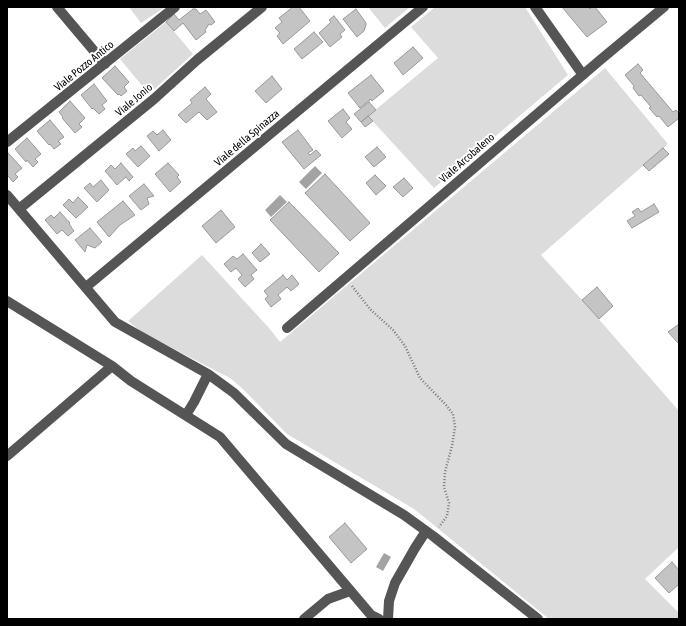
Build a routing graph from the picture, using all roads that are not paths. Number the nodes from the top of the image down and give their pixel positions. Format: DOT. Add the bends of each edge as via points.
graph roads {
  1 [pos="57,7"];
  2 [pos="175,7"];
  3 [pos="262,7"];
  4 [pos="423,7"];
  5 [pos="535,7"];
  6 [pos="664,7"];
  7 [pos="105,64"];
  8 [pos="583,75"];
  9 [pos="7,142"];
  10 [pos="7,195"];
  11 [pos="18,209"];
  12 [pos="86,287"];
  13 [pos="7,300"];
  14 [pos="287,328"];
  15 [pos="112,366"];
  16 [pos="208,374"];
  17 [pos="186,415"];
  18 [pos="7,456"];
  19 [pos="430,533"];
  20 [pos="350,591"];
  21 [pos="304,619"];
  22 [pos="379,619"];
  23 [pos="388,619"];
  24 [pos="538,619"];
  1 -- 7 [label="street"];
  2 -- 7 [label="street, Viale Pozzo Antico"];
  3 -- 11 [label="street, Viale Jonio"];
  4 -- 12 [label="street, Viale della Spinazza"];
  5 -- 8 [label="street"];
  6 -- 8 [label="street, Viale Arcobaleno"];
  7 -- 9 [label="street, Viale Pozzo Antico"];
  8 -- 14 [label="street, Viale Arcobaleno"];
  10 -- 11 [label="street"];
  11 -- 12 [label="street"];
  12 -- 16 [label="street" via="115,322"];
  13 -- 15 [label="street"];
  15 -- 17 [label="street" via="131,381"];
  15 -- 18 [label="street"];
  16 -- 17 [label="street"];
  16 -- 19 [label="street" via="234,394 286,444 404,514"];
  17 -- 20 [label="street" via="220,437"];
  19 -- 23 [label="street" via="415,548 395,584"];
  19 -- 24 [label="street"];
  20 -- 21 [label="street" via="328,600"];
  20 -- 22 [label="street" via="371,615"];
}
